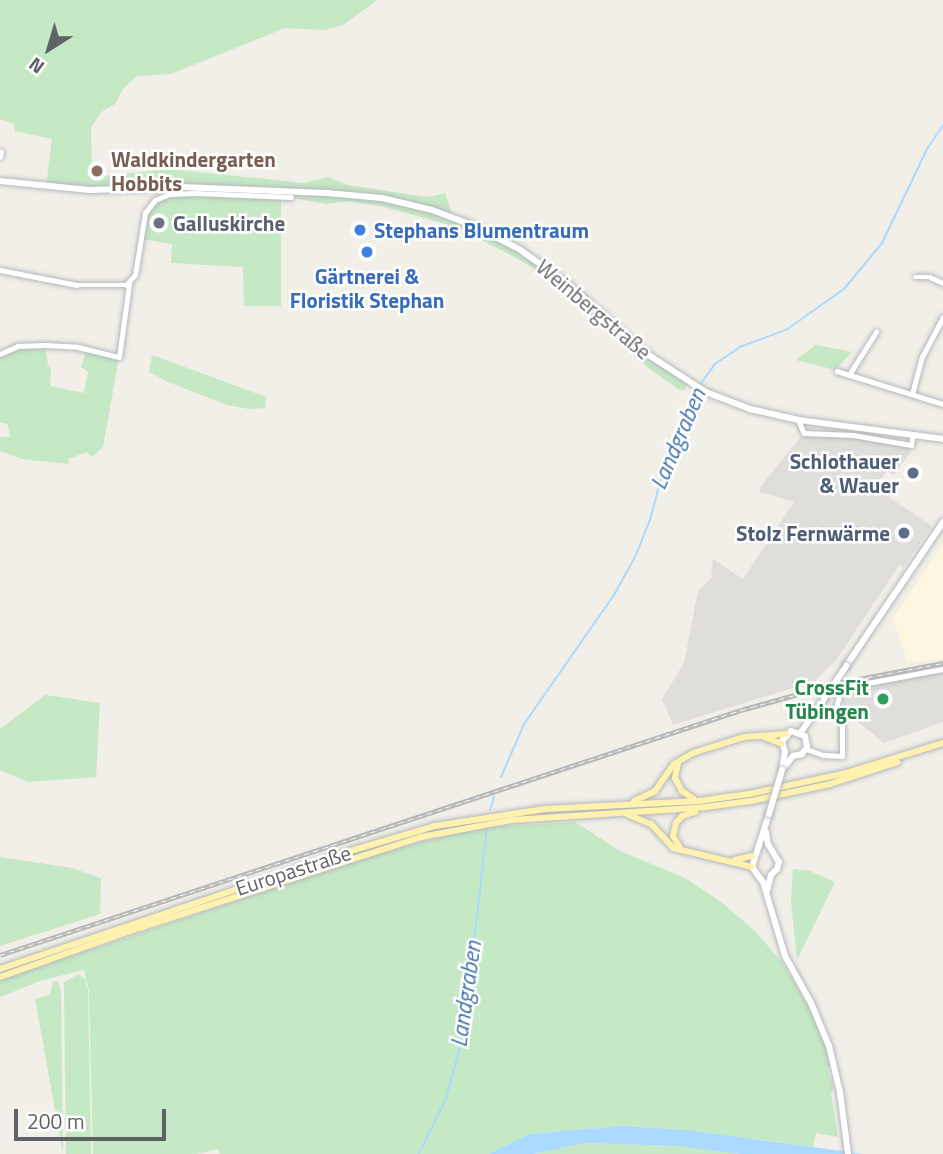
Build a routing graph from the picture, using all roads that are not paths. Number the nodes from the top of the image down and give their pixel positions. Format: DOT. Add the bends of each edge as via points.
graph roads {
  1 [pos="0,181"];
  2 [pos="291,197"];
  3 [pos="0,270"];
  4 [pos="915,277"];
  5 [pos="943,283"];
  6 [pos="129,284"];
  7 [pos="943,317"];
  8 [pos="876,332"];
  9 [pos="935,332"];
  10 [pos="943,337"];
  11 [pos="0,354"];
  12 [pos="836,371"];
  13 [pos="849,375"];
  14 [pos="912,394"];
  15 [pos="943,404"];
  16 [pos="799,420"];
  17 [pos="914,435"];
  18 [pos="939,439"];
  19 [pos="943,522"];
  20 [pos="943,669"];
  21 [pos="801,733"];
  22 [pos="786,734"];
  23 [pos="759,736"];
  24 [pos="943,743"];
  25 [pos="782,744"];
  26 [pos="806,749"];
  27 [pos="919,751"];
  28 [pos="785,752"];
  29 [pos="793,756"];
  30 [pos="681,758"];
  31 [pos="782,770"];
  32 [pos="699,800"];
  33 [pos="622,805"];
  34 [pos="706,807"];
  35 [pos="614,812"];
  36 [pos="490,819"];
  37 [pos="766,831"];
  38 [pos="771,850"];
  39 [pos="684,852"];
  40 [pos="756,854"];
  41 [pos="730,861"];
  42 [pos="752,867"];
  43 [pos="761,875"];
  44 [pos="771,875"];
  45 [pos="767,893"];
  46 [pos="0,969"];
  47 [pos="0,977"];
  48 [pos="848,1154"];
  1 -- 16 [label="street, Weinbergstraße" via="90,190 181,187 327,193 382,198 432,210 483,230 528,255 690,384 750,409"];
  2 -- 6 [label="street" via="195,193 155,200 145,213 137,270"];
  3 -- 6 [label="street" via="77,285"];
  4 -- 5 [label="street"];
  6 -- 11 [label="street" via="119,357 47,345 18,346"];
  7 -- 9 [label="street"];
  8 -- 13 [label="street"];
  9 -- 10 [label="street"];
  9 -- 14 [label="street"];
  12 -- 13 [label="street"];
  13 -- 14 [label="street"];
  14 -- 15 [label="street"];
  16 -- 17 [label="street"];
  16 -- 17 [label="street" via="804,433 911,445"];
  17 -- 18 [label="street"];
  19 -- 21 [label="street, bridge"];
  20 -- 26 [label="street" via="841,688 836,708 842,722 842,756"];
  21 -- 22 [label="street"];
  21 -- 26 [label="street" via="807,740"];
  22 -- 23 [label="main road"];
  22 -- 25 [label="street"];
  23 -- 25 [label="main road"];
  23 -- 30 [label="main road" via="713,745"];
  24 -- 27 [label="main road"];
  25 -- 28 [label="street"];
  26 -- 29 [label="street"];
  27 -- 32 [label="main road, Europastraße" via="803,785"];
  27 -- 34 [label="main road" via="830,784"];
  28 -- 29 [label="street"];
  28 -- 31 [label="street"];
  29 -- 31 [label="street"];
  30 -- 32 [label="main road" via="675,778 682,792"];
  30 -- 33 [label="main road" via="655,791"];
  31 -- 37 [label="street, bridge"];
  32 -- 33 [label="main road, Europastraße"];
  33 -- 36 [label="main road, Europastraße"];
  34 -- 35 [label="main road, Europastraße"];
  34 -- 39 [label="main road" via="676,823 675,842"];
  35 -- 36 [label="main road, Europastraße"];
  35 -- 39 [label="main road" via="652,824 673,848"];
  36 -- 46 [label="main road, Europastraße" via="373,843"];
  36 -- 47 [label="main road, Europastraße" via="352,858"];
  37 -- 38 [label="street"];
  37 -- 40 [label="street"];
  38 -- 40 [label="street"];
  38 -- 44 [label="street" via="779,862"];
  39 -- 41 [label="main road"];
  40 -- 41 [label="main road"];
  40 -- 42 [label="street"];
  41 -- 42 [label="main road"];
  42 -- 43 [label="street"];
  43 -- 44 [label="street"];
  43 -- 45 [label="street"];
  44 -- 45 [label="street"];
  45 -- 48 [label="street" via="785,956 829,1046"];
}
